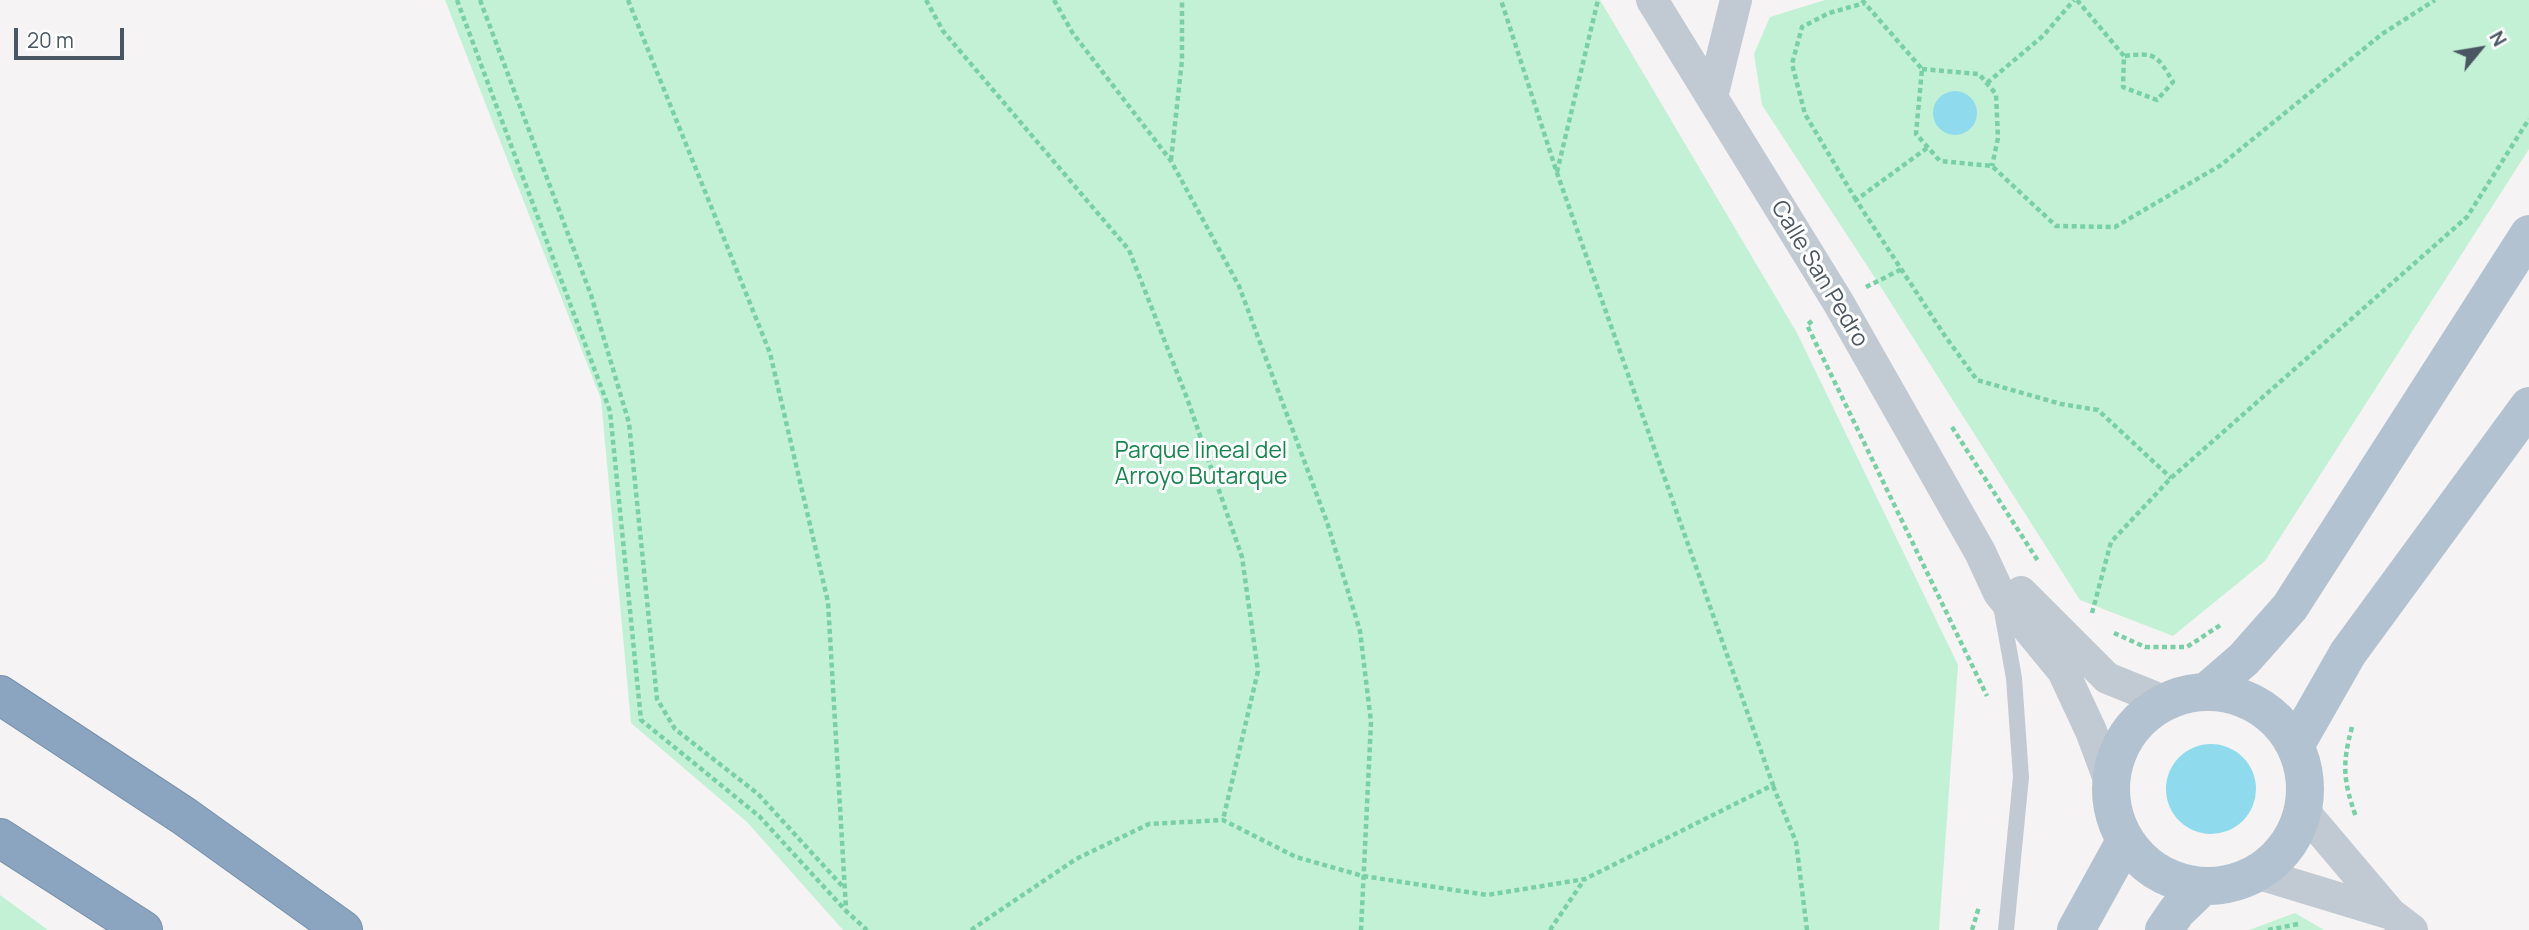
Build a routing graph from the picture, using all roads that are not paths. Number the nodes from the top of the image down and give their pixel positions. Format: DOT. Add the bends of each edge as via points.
graph roads {
  1 [pos="1652,0"];
  2 [pos="1736,0"];
  3 [pos="1712,97"];
  4 [pos="2529,234"];
  5 [pos="2529,406"];
  6 [pos="1980,552"];
  7 [pos="1998,593"];
  8 [pos="2207,691"];
  9 [pos="0,695"];
  10 [pos="2164,701"];
  11 [pos="2295,746"];
  12 [pos="2110,782"];
  13 [pos="2302,809"];
  14 [pos="0,838"];
  15 [pos="2125,841"];
  16 [pos="2256,873"];
  17 [pos="2203,886"];
  18 [pos="2402,922"];
  19 [pos="143,930"];
  20 [pos="343,930"];
  21 [pos="2006,930"];
  22 [pos="2076,930"];
  23 [pos="2164,930"];
  1 -- 3 [label="street, Calle San Pedro"];
  2 -- 3 [label="street"];
  3 -- 6 [label="street, Calle San Pedro" via="1838,302"];
  4 -- 8 [label="main road" via="2290,607 2244,659"];
  5 -- 11 [label="main road" via="2348,653"];
  6 -- 7 [label="street, Calle San Pedro"];
  6 -- 10 [label="street, Calle San Pedro" via="2084,637 2107,678"];
  7 -- 12 [label="street, Calle San Pedro" via="2063,671"];
  7 -- 21 [label="lane" via="2014,678 2021,777"];
  8 -- 10 [label="main road"];
  8 -- 11 [label="main road" via="2234,695 2259,706 2280,724"];
  9 -- 20 [label="highway" via="184,816"];
  10 -- 12 [label="main road" via="2137,721 2118,749"];
  11 -- 13 [label="main road" via="2304,777"];
  12 -- 15 [label="main road" via="2113,812"];
  13 -- 16 [label="main road" via="2294,834 2278,856"];
  13 -- 18 [label="street"];
  14 -- 19 [label="highway"];
  15 -- 17 [label="main road" via="2146,864 2172,879"];
  15 -- 22 [label="main road"];
  16 -- 17 [label="main road" via="2231,884"];
  16 -- 18 [label="street"];
  17 -- 23 [label="main road" via="2176,911"];
}
